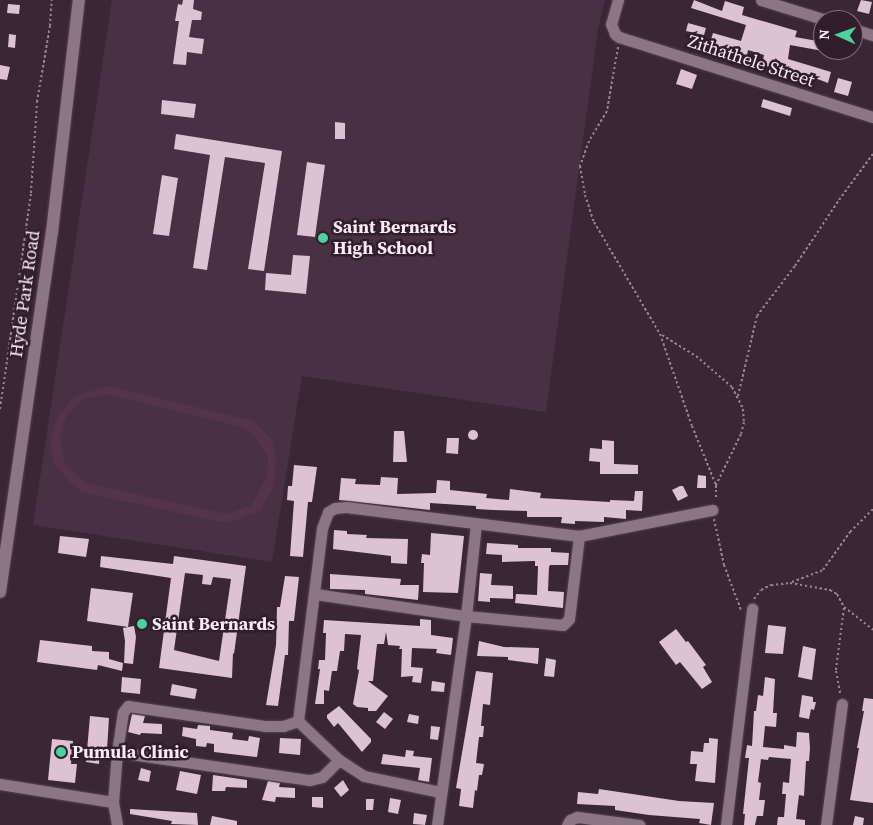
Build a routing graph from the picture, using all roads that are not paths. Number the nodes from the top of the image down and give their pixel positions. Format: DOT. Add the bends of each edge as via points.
graph roads {
  1 [pos="79,0"];
  2 [pos="618,0"];
  3 [pos="762,0"];
  4 [pos="813,16"];
  5 [pos="872,117"];
  6 [pos="712,510"];
  7 [pos="476,524"];
  8 [pos="579,536"];
  9 [pos="0,592"];
  10 [pos="315,594"];
  11 [pos="747,611"];
  12 [pos="466,616"];
  13 [pos="842,704"];
  14 [pos="298,721"];
  15 [pos="118,752"];
  16 [pos="339,760"];
  17 [pos="0,784"];
  18 [pos="440,792"];
  19 [pos="113,802"];
  20 [pos="117,825"];
  21 [pos="437,825"];
  22 [pos="566,825"];
  23 [pos="639,825"];
  24 [pos="726,825"];
  25 [pos="826,825"];
  1 -- 9 [label="street, Hyde Park Road" via="52,232"];
  2 -- 5 [label="street, Zithathele Street" via="611,24 619,37"];
  3 -- 4 [label="street"];
  6 -- 8 [label="street"];
  7 -- 8 [label="street"];
  7 -- 10 [label="street" via="335,508 324,518"];
  7 -- 12 [label="street"];
  8 -- 12 [label="street" via="566,624 557,626"];
  10 -- 12 [label="street"];
  10 -- 14 [label="street"];
  11 -- 24 [label="street"];
  12 -- 18 [label="street"];
  13 -- 25 [label="street"];
  14 -- 15 [label="street" via="283,726 265,726 128,706 122,712"];
  14 -- 16 [label="street"];
  15 -- 16 [label="street" via="310,780 322,777"];
  15 -- 19 [label="street"];
  16 -- 18 [label="street" via="364,776"];
  17 -- 19 [label="street"];
  18 -- 21 [label="street"];
  19 -- 20 [label="street"];
  22 -- 23 [label="street" via="577,817"];
}
